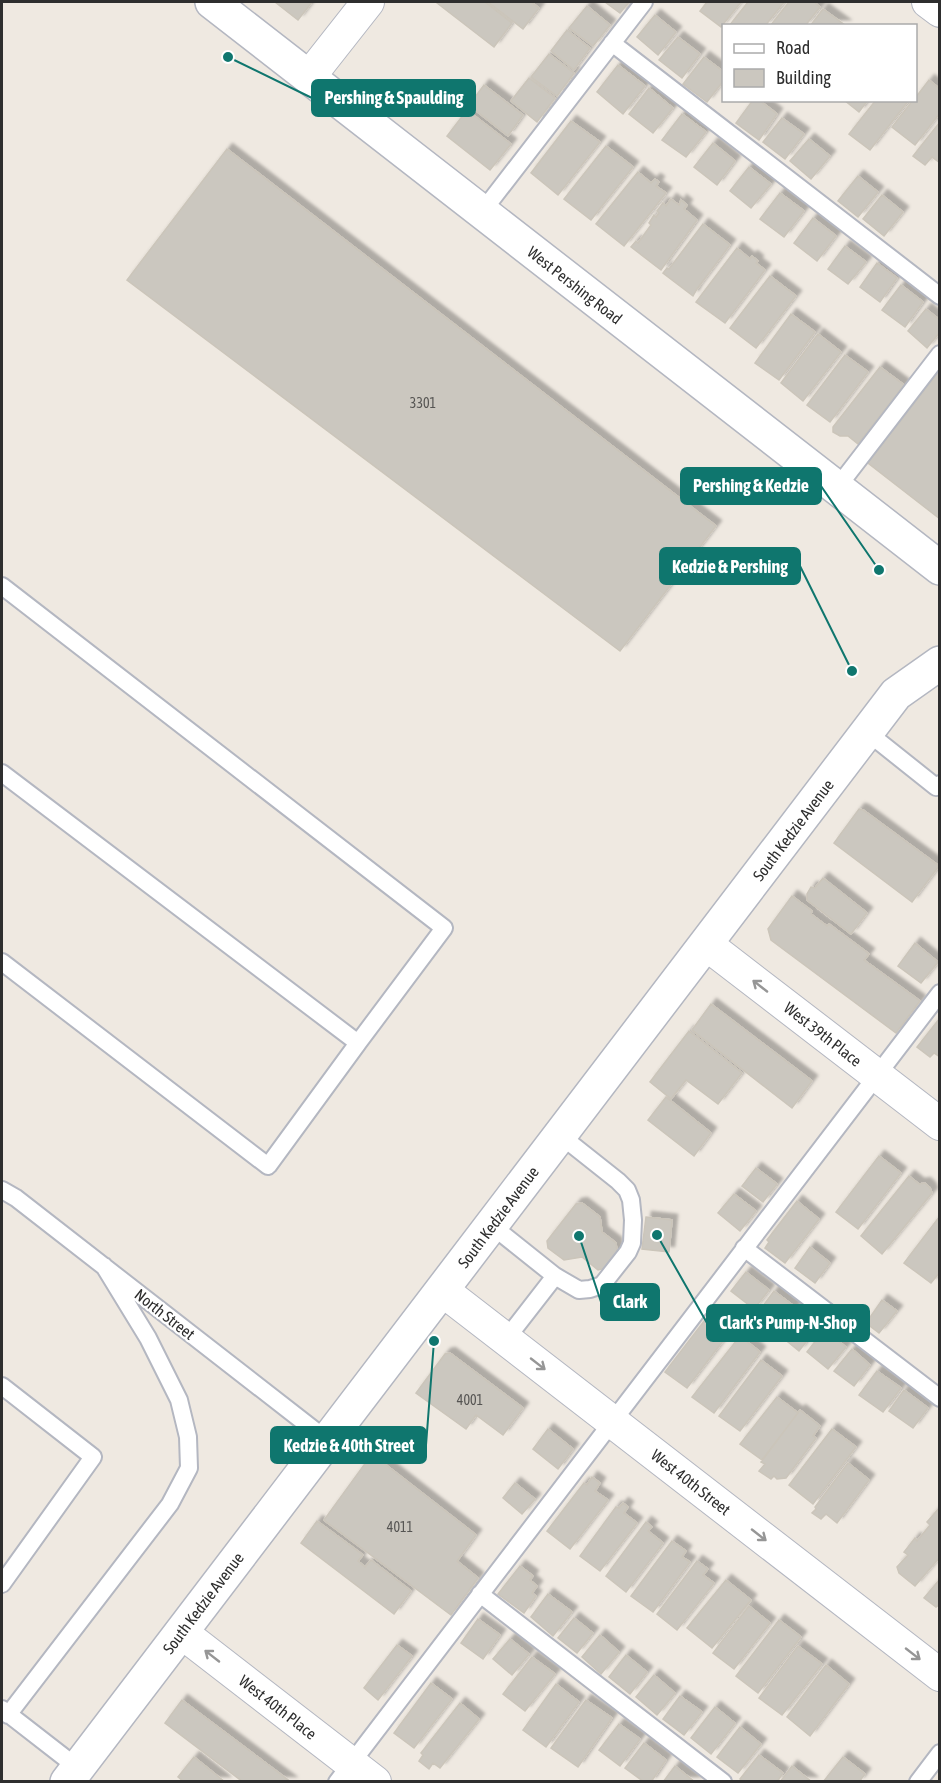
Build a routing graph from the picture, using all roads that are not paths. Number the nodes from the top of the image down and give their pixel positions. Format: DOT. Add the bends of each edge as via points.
graph roads {
  1 [pos="212,2"];
  2 [pos="368,2"];
  3 [pos="644,2"];
  4 [pos="928,2"];
  5 [pos="939,11"];
  6 [pos="612,43"];
  7 [pos="309,77"];
  8 [pos="482,212"];
  9 [pos="939,296"];
  10 [pos="939,354"];
  11 [pos="836,489"];
  12 [pos="939,568"];
  13 [pos="2,586"];
  14 [pos="939,663"];
  15 [pos="867,732"];
  16 [pos="2,773"];
  17 [pos="939,784"];
  18 [pos="706,944"];
  19 [pos="2,962"];
  20 [pos="939,993"];
  21 [pos="358,1043"];
  22 [pos="876,1075"];
  23 [pos="939,1124"];
  24 [pos="560,1135"];
  25 [pos="2,1190"];
  26 [pos="491,1225"];
  27 [pos="744,1248"];
  28 [pos="104,1266"];
  29 [pos="555,1276"];
  30 [pos="442,1290"];
  31 [pos="506,1339"];
  32 [pos="2,1386"];
  33 [pos="939,1398"];
  34 [pos="612,1421"];
  35 [pos="327,1440"];
  36 [pos="2,1584"];
  37 [pos="480,1594"];
  38 [pos="181,1632"];
  39 [pos="939,1675"];
  40 [pos="5,1712"];
  41 [pos="939,1754"];
  42 [pos="72,1775"];
  43 [pos="354,1775"];
  44 [pos="723,1782"];
  45 [pos="918,1782"];
  1 -- 7 [label="main road, West Pershing Road"];
  2 -- 7 [label="street"];
  3 -- 6 [label="lane"];
  4 -- 5 [label="street"];
  6 -- 8 [label="lane"];
  6 -- 9 [label="lane"];
  7 -- 8 [label="main road, West Pershing Road"];
  8 -- 11 [label="main road, West Pershing Road"];
  10 -- 11 [label="lane"];
  11 -- 12 [label="main road, West Pershing Road"];
  13 -- 21 [label="lane" via="444,928"];
  14 -- 15 [label="main road, South Kedzie Avenue" via="896,694"];
  15 -- 17 [label="lane" via="936,787"];
  15 -- 18 [label="main road, South Kedzie Avenue"];
  16 -- 21 [label="lane"];
  22 -- 18 [label="street, West 39th Place, one-way"];
  18 -- 24 [label="main road, South Kedzie Avenue"];
  19 -- 21 [label="lane" via="268,1166"];
  20 -- 22 [label="lane"];
  22 -- 23 [label="street, West 39th Place"];
  22 -- 27 [label="lane"];
  24 -- 26 [label="main road, South Kedzie Avenue"];
  24 -- 29 [label="lane" via="627,1190 633,1220 628,1252 602,1285 579,1290"];
  25 -- 28 [label="lane, North Street"];
  26 -- 29 [label="lane"];
  26 -- 30 [label="main road, South Kedzie Avenue"];
  27 -- 33 [label="lane"];
  27 -- 34 [label="lane"];
  28 -- 35 [label="lane, North Street"];
  28 -- 40 [label="lane" via="148,1338 179,1400 188,1437 189,1468 170,1504"];
  29 -- 31 [label="lane"];
  30 -- 31 [label="street, West 40th Street"];
  30 -- 35 [label="main road, South Kedzie Avenue"];
  31 -- 34 [label="street, West 40th Street, one-way"];
  32 -- 36 [label="lane" via="93,1457"];
  34 -- 37 [label="lane"];
  34 -- 39 [label="street, West 40th Street, one-way"];
  35 -- 38 [label="main road, South Kedzie Avenue"];
  37 -- 43 [label="lane"];
  37 -- 44 [label="lane"];
  38 -- 42 [label="main road, South Kedzie Avenue"];
  43 -- 38 [label="street, West 40th Place, one-way"];
  40 -- 42 [label="lane"];
  41 -- 45 [label="lane"];
}
